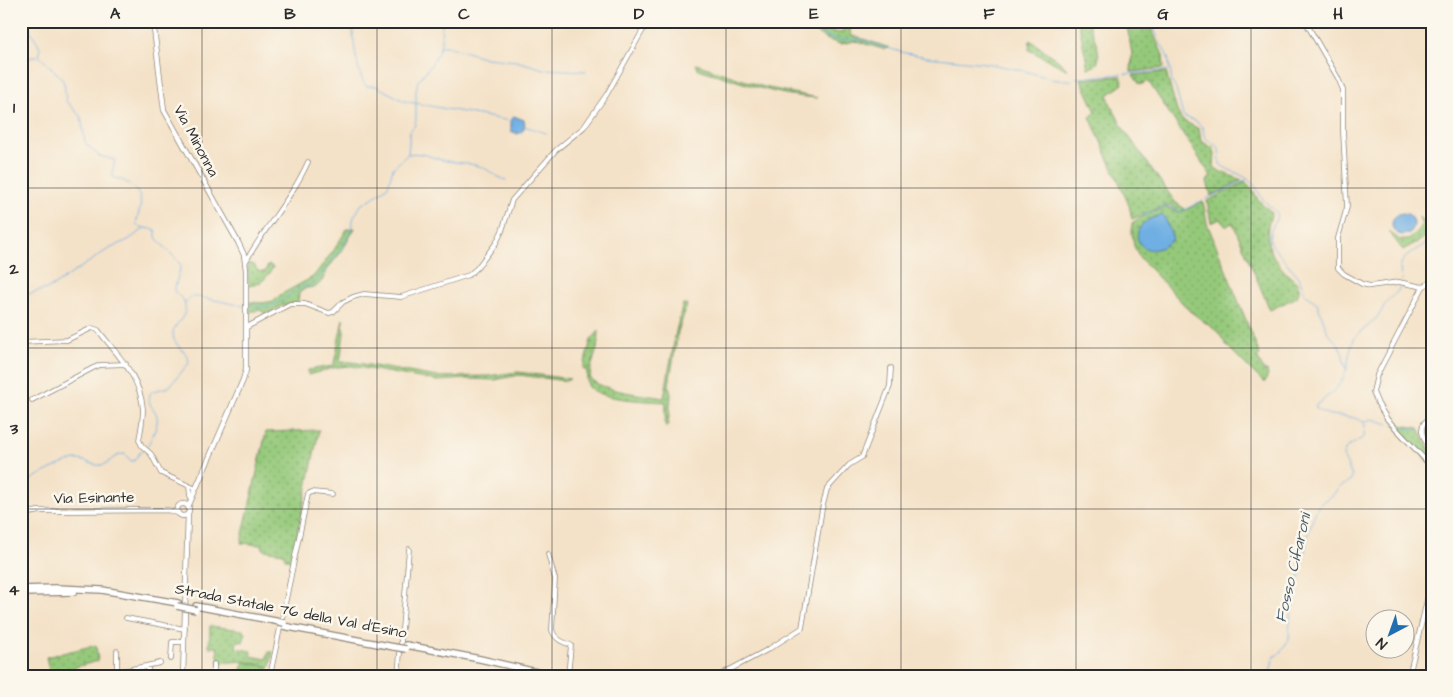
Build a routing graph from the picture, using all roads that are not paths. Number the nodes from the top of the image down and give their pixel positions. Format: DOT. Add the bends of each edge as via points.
graph roads {
  1 [pos="153,21"];
  2 [pos="648,21"];
  3 [pos="1304,21"];
  4 [pos="308,162"];
  5 [pos="245,263"];
  6 [pos="1432,281"];
  7 [pos="1423,287"];
  8 [pos="247,327"];
  9 [pos="21,342"];
  10 [pos="126,364"];
  11 [pos="891,368"];
  12 [pos="32,400"];
  13 [pos="1432,417"];
  14 [pos="1432,452"];
  15 [pos="1432,467"];
  16 [pos="189,486"];
  17 [pos="196,489"];
  18 [pos="333,494"];
  19 [pos="190,496"];
  20 [pos="180,505"];
  21 [pos="188,507"];
  22 [pos="168,510"];
  23 [pos="21,514"];
  24 [pos="188,514"];
  25 [pos="180,515"];
  26 [pos="187,523"];
  27 [pos="409,550"];
  28 [pos="548,554"];
  29 [pos="1432,579"];
  30 [pos="21,589"];
  31 [pos="21,593"];
  32 [pos="81,593"];
  33 [pos="21,598"];
  34 [pos="177,604"];
  35 [pos="126,618"];
  36 [pos="185,629"];
  37 [pos="184,642"];
  38 [pos="406,647"];
  39 [pos="117,651"];
  40 [pos="171,659"];
  41 [pos="160,662"];
  42 [pos="215,664"];
  43 [pos="148,666"];
  44 [pos="117,674"];
  45 [pos="105,676"];
  46 [pos="148,676"];
  47 [pos="183,676"];
  48 [pos="215,676"];
  49 [pos="270,676"];
  50 [pos="398,676"];
  51 [pos="538,676"];
  52 [pos="554,676"];
  53 [pos="568,676"];
  54 [pos="718,676"];
  55 [pos="1408,676"];
  1 -- 5 [label="main road, Via Minonna" via="164,110 238,242"];
  2 -- 8 [label="street" via="607,94 584,127 551,154 512,200 496,243 469,275 401,297 364,294 343,302 329,313 304,304 290,304"];
  3 -- 7 [label="street" via="1343,90 1347,207 1338,238 1338,268 1362,284 1375,286 1399,282"];
  4 -- 5 [label="street"];
  5 -- 8 [label="main road, Via Minonna"];
  6 -- 7 [label="street"];
  7 -- 15 [label="street" via="1377,375 1373,392 1392,425"];
  8 -- 17 [label="main road, Via Minonna" via="243,380"];
  9 -- 10 [label="street" via="67,340 95,328"];
  10 -- 12 [label="street" via="100,365 86,370"];
  10 -- 16 [label="street" via="142,401 139,440 161,473"];
  11 -- 54 [label="street" via="890,386 862,457 828,489 802,628"];
  13 -- 14 [label="street" via="1423,423 1421,430"];
  16 -- 17 [label="street"];
  16 -- 19 [label="street"];
  17 -- 19 [label="main road, Via Minonna"];
  17 -- 21 [label="main road, Via Minonna"];
  18 -- 49 [label="street" via="308,494"];
  19 -- 20 [label="main road, Via Minonna"];
  20 -- 21 [label="main road"];
  20 -- 22 [label="main road, Via Esinante"];
  20 -- 25 [label="main road" via="177,508"];
  21 -- 24 [label="main road"];
  22 -- 23 [label="main road, Via Esinante"];
  22 -- 25 [label="main road, Via Esinante"];
  24 -- 25 [label="main road"];
  24 -- 26 [label="main road"];
  25 -- 26 [label="main road"];
  26 -- 36 [label="main road"];
  27 -- 50 [label="street"];
  28 -- 53 [label="street" via="554,578 552,630 560,641 571,645"];
  29 -- 55 [label="street"];
  30 -- 34 [label="highway, Strada Statale 76 della Val d'Esino" via="102,590"];
  31 -- 32 [label="highway, Strada Statale 76 della Val d'Esino"];
  32 -- 33 [label="highway"];
  32 -- 34 [label="highway, Strada Statale 76 della Val d'Esino"];
  34 -- 38 [label="highway, Strada Statale 76 della Val d'Esino, bridge"];
  35 -- 36 [label="street"];
  36 -- 37 [label="main road"];
  37 -- 40 [label="street" via="172,642"];
  37 -- 47 [label="main road"];
  38 -- 51 [label="highway, Strada Statale 76 della Val d'Esino"];
  38 -- 52 [label="highway, Strada Statale 76 della Val d'Esino"];
  39 -- 44 [label="street"];
  41 -- 43 [label="street"];
  42 -- 48 [label="street"];
  43 -- 44 [label="street"];
  43 -- 46 [label="street"];
  44 -- 45 [label="street"];
}
